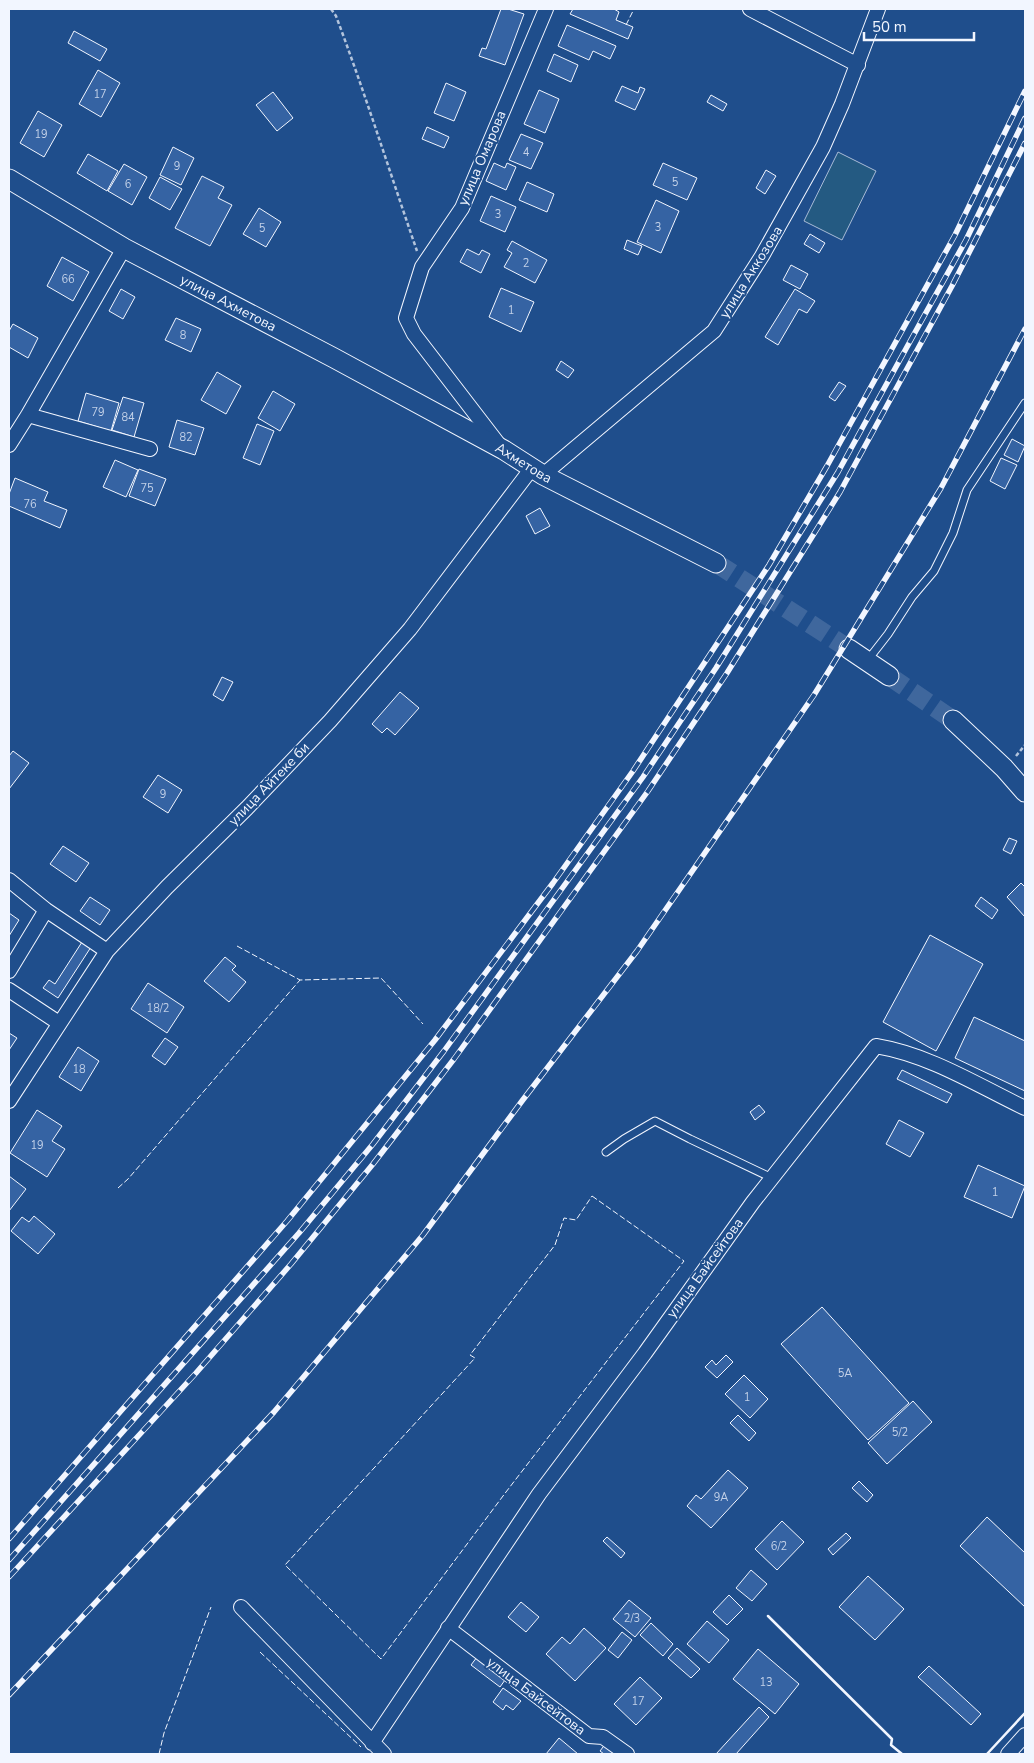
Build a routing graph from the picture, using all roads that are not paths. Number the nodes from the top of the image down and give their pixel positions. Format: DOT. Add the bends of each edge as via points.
graph roads {
  1 [pos="546,9"];
  2 [pos="750,9"];
  3 [pos="878,9"];
  4 [pos="858,65"];
  5 [pos="9,178"];
  6 [pos="124,248"];
  7 [pos="334,358"];
  8 [pos="1025,404"];
  9 [pos="28,415"];
  10 [pos="9,445"];
  11 [pos="150,449"];
  12 [pos="504,450"];
  13 [pos="537,471"];
  14 [pos="716,563"];
  15 [pos="849,649"];
  16 [pos="867,661"];
  17 [pos="889,676"];
  18 [pos="953,720"];
  19 [pos="1025,792"];
  20 [pos="9,880"];
  21 [pos="46,910"];
  22 [pos="107,951"];
  23 [pos="9,971"];
  24 [pos="9,990"];
  25 [pos="59,1023"];
  26 [pos="9,1101"];
  27 [pos="1025,1108"];
  28 [pos="606,1152"];
  29 [pos="772,1178"];
  30 [pos="241,1607"];
  31 [pos="448,1628"];
  32 [pos="1025,1736"];
  33 [pos="372,1743"];
  34 [pos="384,1754"];
  35 [pos="627,1754"];
  36 [pos="1008,1754"];
  1 -- 12 [label="street, улица Омарова" via="462,208 422,267 406,318 414,334"];
  2 -- 4 [label="street"];
  3 -- 4 [label="street, улица Аккозова"];
  4 -- 13 [label="street, улица Аккозова" via="823,147 762,256 714,331"];
  5 -- 6 [label="main road, улица Ахметова"];
  6 -- 7 [label="main road, улица Ахметова"];
  6 -- 9 [label="street"];
  7 -- 12 [label="main road, Ахметова"];
  8 -- 16 [label="lane" via="967,490 953,533 934,571"];
  9 -- 10 [label="street"];
  9 -- 11 [label="street"];
  12 -- 13 [label="main road, Ахметова"];
  13 -- 14 [label="main road, Ахметова"];
  13 -- 22 [label="street, улица Айтеке би" via="410,629 330,721"];
  15 -- 16 [label="main road"];
  16 -- 17 [label="main road"];
  18 -- 19 [label="main road"];
  20 -- 21 [label="street"];
  21 -- 22 [label="street"];
  21 -- 23 [label="street"];
  22 -- 25 [label="street, улица Айтеке би"];
  24 -- 25 [label="street"];
  25 -- 26 [label="street, улица Айтеке би"];
  27 -- 29 [label="street, улица Байсейтова" via="924,1058 876,1046"];
  28 -- 29 [label="lane" via="655,1121"];
  29 -- 31 [label="street, улица Байсейтова" via="539,1494"];
  30 -- 33 [label="street"];
  31 -- 33 [label="street, улица Байсейтова"];
  31 -- 35 [label="street, улица Байсейтова" via="589,1736 603,1737"];
  32 -- 36 [label="street"];
  33 -- 34 [label="street"];
}
